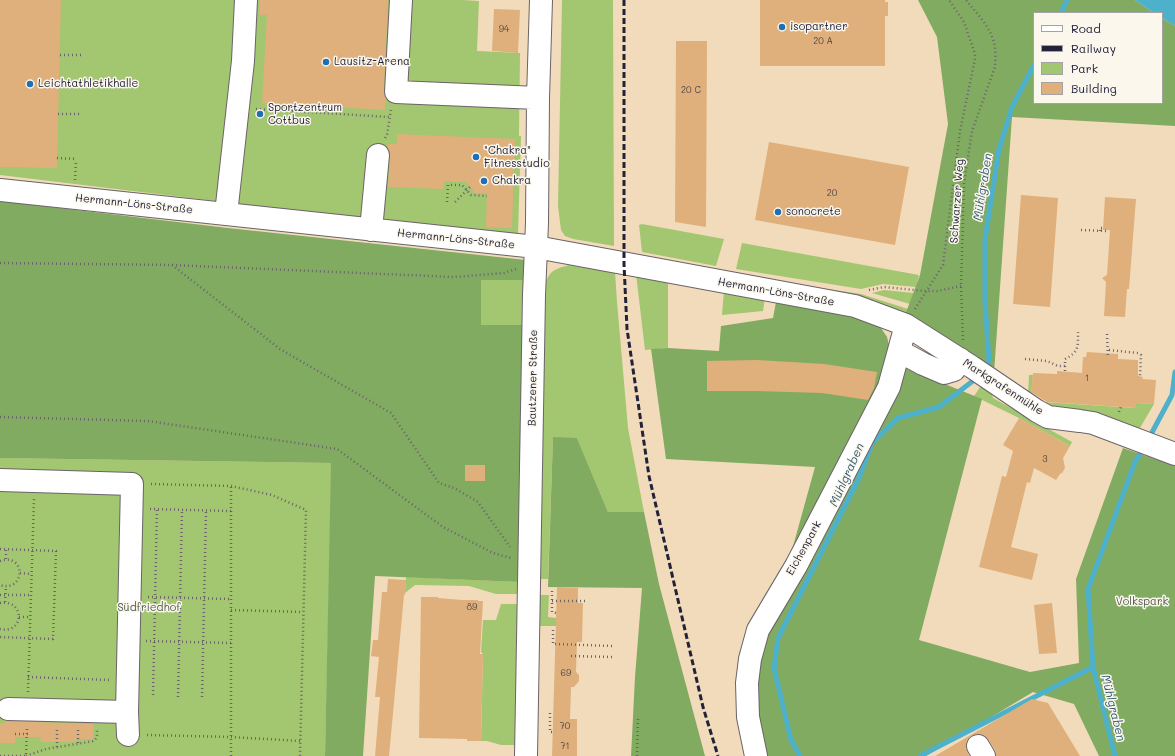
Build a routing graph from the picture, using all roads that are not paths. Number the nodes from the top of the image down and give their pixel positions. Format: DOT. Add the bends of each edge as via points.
graph roads {
  1 [pos="246,0"];
  2 [pos="401,0"];
  3 [pos="541,0"];
  4 [pos="538,98"];
  5 [pos="378,155"];
  6 [pos="0,190"];
  7 [pos="226,214"];
  8 [pos="370,230"];
  9 [pos="536,247"];
  10 [pos="906,325"];
  11 [pos="899,351"];
  12 [pos="965,357"];
  13 [pos="1172,453"];
  14 [pos="0,480"];
  15 [pos="127,712"];
  16 [pos="20,716"];
  17 [pos="128,735"];
  18 [pos="526,756"];
  19 [pos="756,756"];
  1 -- 7 [label="street"];
  2 -- 4 [label="street" via="396,92"];
  3 -- 4 [label="street, Bautzener Straße"];
  4 -- 9 [label="street, Bautzener Straße"];
  5 -- 8 [label="street"];
  6 -- 7 [label="street, Hermann-Löns-Straße"];
  7 -- 8 [label="street, Hermann-Löns-Straße"];
  8 -- 9 [label="street, Hermann-Löns-Straße"];
  9 -- 10 [label="street, Hermann-Löns-Straße" via="855,306"];
  9 -- 18 [label="street, Bautzener Straße" via="524,561"];
  10 -- 11 [label="street, Eichenpark"];
  10 -- 12 [label="street, Markgrafenmühle"];
  11 -- 12 [label="street" via="944,373 954,370"];
  11 -- 19 [label="street, Eichenpark" via="890,387 796,566 758,630 747,683 748,717"];
  12 -- 13 [label="street, Markgrafenmühle" via="990,380 1048,417 1092,423"];
  14 -- 15 [label="street" via="132,484"];
  15 -- 16 [label="street"];
  15 -- 17 [label="street"];
}
